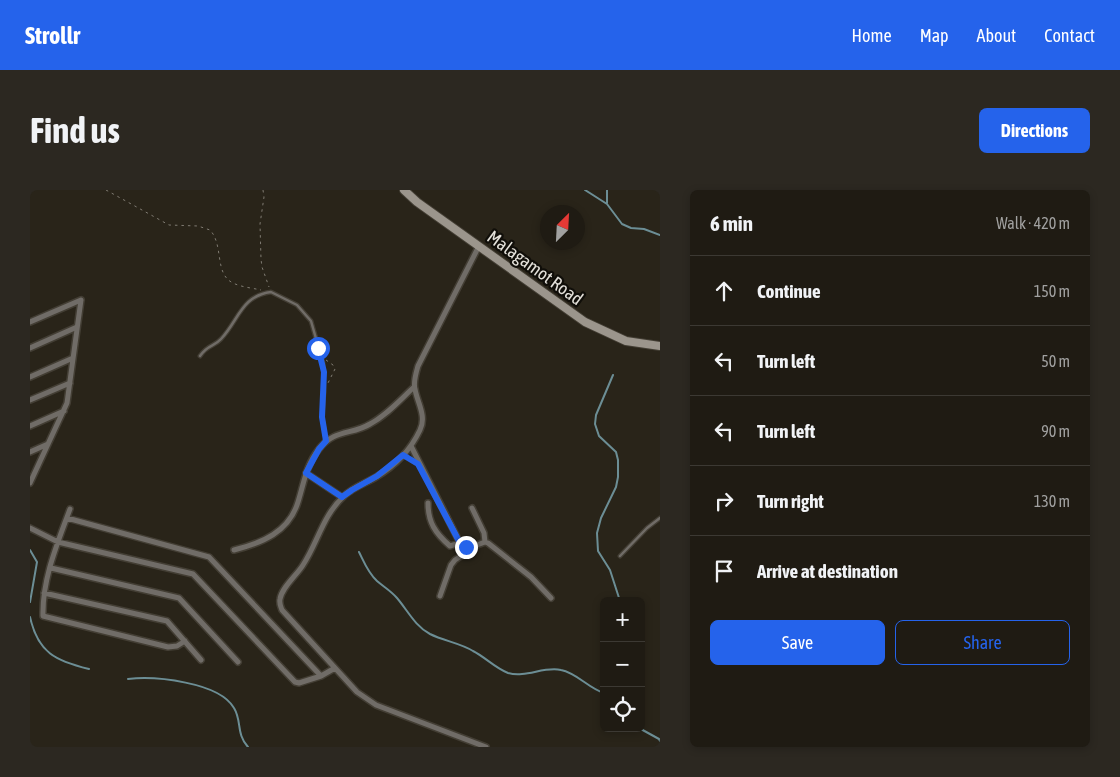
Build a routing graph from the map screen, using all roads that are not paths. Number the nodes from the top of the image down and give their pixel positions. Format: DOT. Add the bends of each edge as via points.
graph roads {
  1 [pos="404,190"];
  2 [pos="478,246"];
  3 [pos="30,322"];
  4 [pos="78,327"];
  5 [pos="660,346"];
  6 [pos="30,348"];
  7 [pos="200,356"];
  8 [pos="73,358"];
  9 [pos="30,377"];
  10 [pos="70,383"];
  11 [pos="414,387"];
  12 [pos="30,400"];
  13 [pos="64,412"];
  14 [pos="30,426"];
  15 [pos="326,441"];
  16 [pos="49,444"];
  17 [pos="411,446"];
  18 [pos="30,452"];
  19 [pos="306,473"];
  20 [pos="30,483"];
  21 [pos="342,497"];
  22 [pos="428,503"];
  23 [pos="472,508"];
  24 [pos="70,509"];
  25 [pos="67,518"];
  26 [pos="660,518"];
  27 [pos="30,528"];
  28 [pos="58,542"];
  29 [pos="485,542"];
  30 [pos="460,543"];
  31 [pos="466,547"];
  32 [pos="234,550"];
  33 [pos="620,556"];
  34 [pos="51,568"];
  35 [pos="44,593"];
  36 [pos="440,596"];
  37 [pos="551,598"];
  38 [pos="185,642"];
  39 [pos="201,660"];
  40 [pos="238,662"];
  41 [pos="335,668"];
  42 [pos="321,676"];
  43 [pos="486,747"];
  1 -- 2 [label="street, Malagamot Road"];
  2 -- 5 [label="street, Malagamot Road" via="585,322 626,341"];
  2 -- 11 [label="street" via="421,358"];
  3 -- 4 [label="street" via="81,300"];
  4 -- 6 [label="street"];
  4 -- 8 [label="street"];
  7 -- 15 [label="lane" via="205,348 223,338 249,300 271,292 297,305 311,321 321,357 324,372 322,417"];
  8 -- 9 [label="street"];
  8 -- 10 [label="street"];
  10 -- 12 [label="street"];
  10 -- 13 [label="street"];
  11 -- 15 [label="street" via="377,420"];
  11 -- 17 [label="street" via="422,424"];
  13 -- 14 [label="street"];
  13 -- 16 [label="street"];
  15 -- 19 [label="street"];
  16 -- 18 [label="street"];
  16 -- 20 [label="street"];
  17 -- 21 [label="street" via="385,471"];
  17 -- 30 [label="street"];
  19 -- 21 [label="street"];
  19 -- 32 [label="street" via="296,507 287,523 265,541"];
  21 -- 41 [label="street" via="330,511 311,552 280,599 282,610"];
  22 -- 30 [label="street" via="428,515 436,532 450,546"];
  23 -- 29 [label="street"];
  24 -- 25 [label="street"];
  25 -- 28 [label="street"];
  25 -- 42 [label="street" via="209,557"];
  26 -- 33 [label="lane"];
  27 -- 28 [label="street"];
  28 -- 34 [label="street"];
  28 -- 42 [label="street" via="193,574 295,682"];
  29 -- 31 [label="street"];
  29 -- 37 [label="street" via="520,568"];
  30 -- 31 [label="street"];
  31 -- 36 [label="street" via="464,554 451,565"];
  34 -- 35 [label="street"];
  34 -- 40 [label="street" via="179,598"];
  35 -- 38 [label="street" via="167,621"];
  35 -- 38 [label="street" via="43,616 168,647"];
  38 -- 39 [label="street"];
  41 -- 42 [label="street"];
  41 -- 43 [label="street" via="357,692 376,705"];
}
